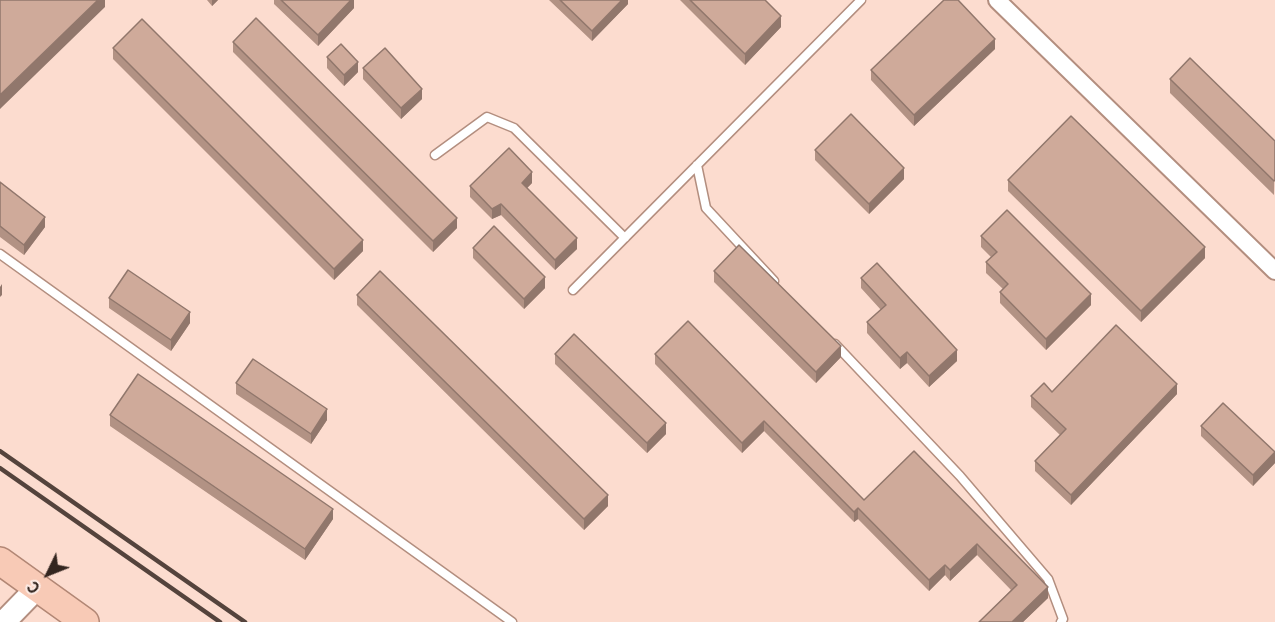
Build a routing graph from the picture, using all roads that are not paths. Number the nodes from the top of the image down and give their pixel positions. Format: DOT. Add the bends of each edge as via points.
graph roads {
  1 [pos="861,0"];
  2 [pos="997,0"];
  3 [pos="435,155"];
  4 [pos="697,165"];
  5 [pos="625,238"];
  6 [pos="0,254"];
  7 [pos="1275,271"];
  8 [pos="779,286"];
  9 [pos="573,290"];
  10 [pos="829,338"];
  11 [pos="0,561"];
  12 [pos="38,588"];
  13 [pos="4,622"];
  14 [pos="85,622"];
  15 [pos="512,622"];
  16 [pos="1061,622"];
  1 -- 4 [label="lane"];
  2 -- 7 [label="street"];
  3 -- 5 [label="lane" via="487,117 514,128"];
  4 -- 5 [label="lane"];
  4 -- 8 [label="lane" via="706,208"];
  5 -- 9 [label="lane"];
  6 -- 15 [label="lane"];
  10 -- 16 [label="lane" via="960,476 1048,579"];
  11 -- 12 [label="highway"];
  12 -- 13 [label="main road"];
  12 -- 14 [label="highway"];
}
